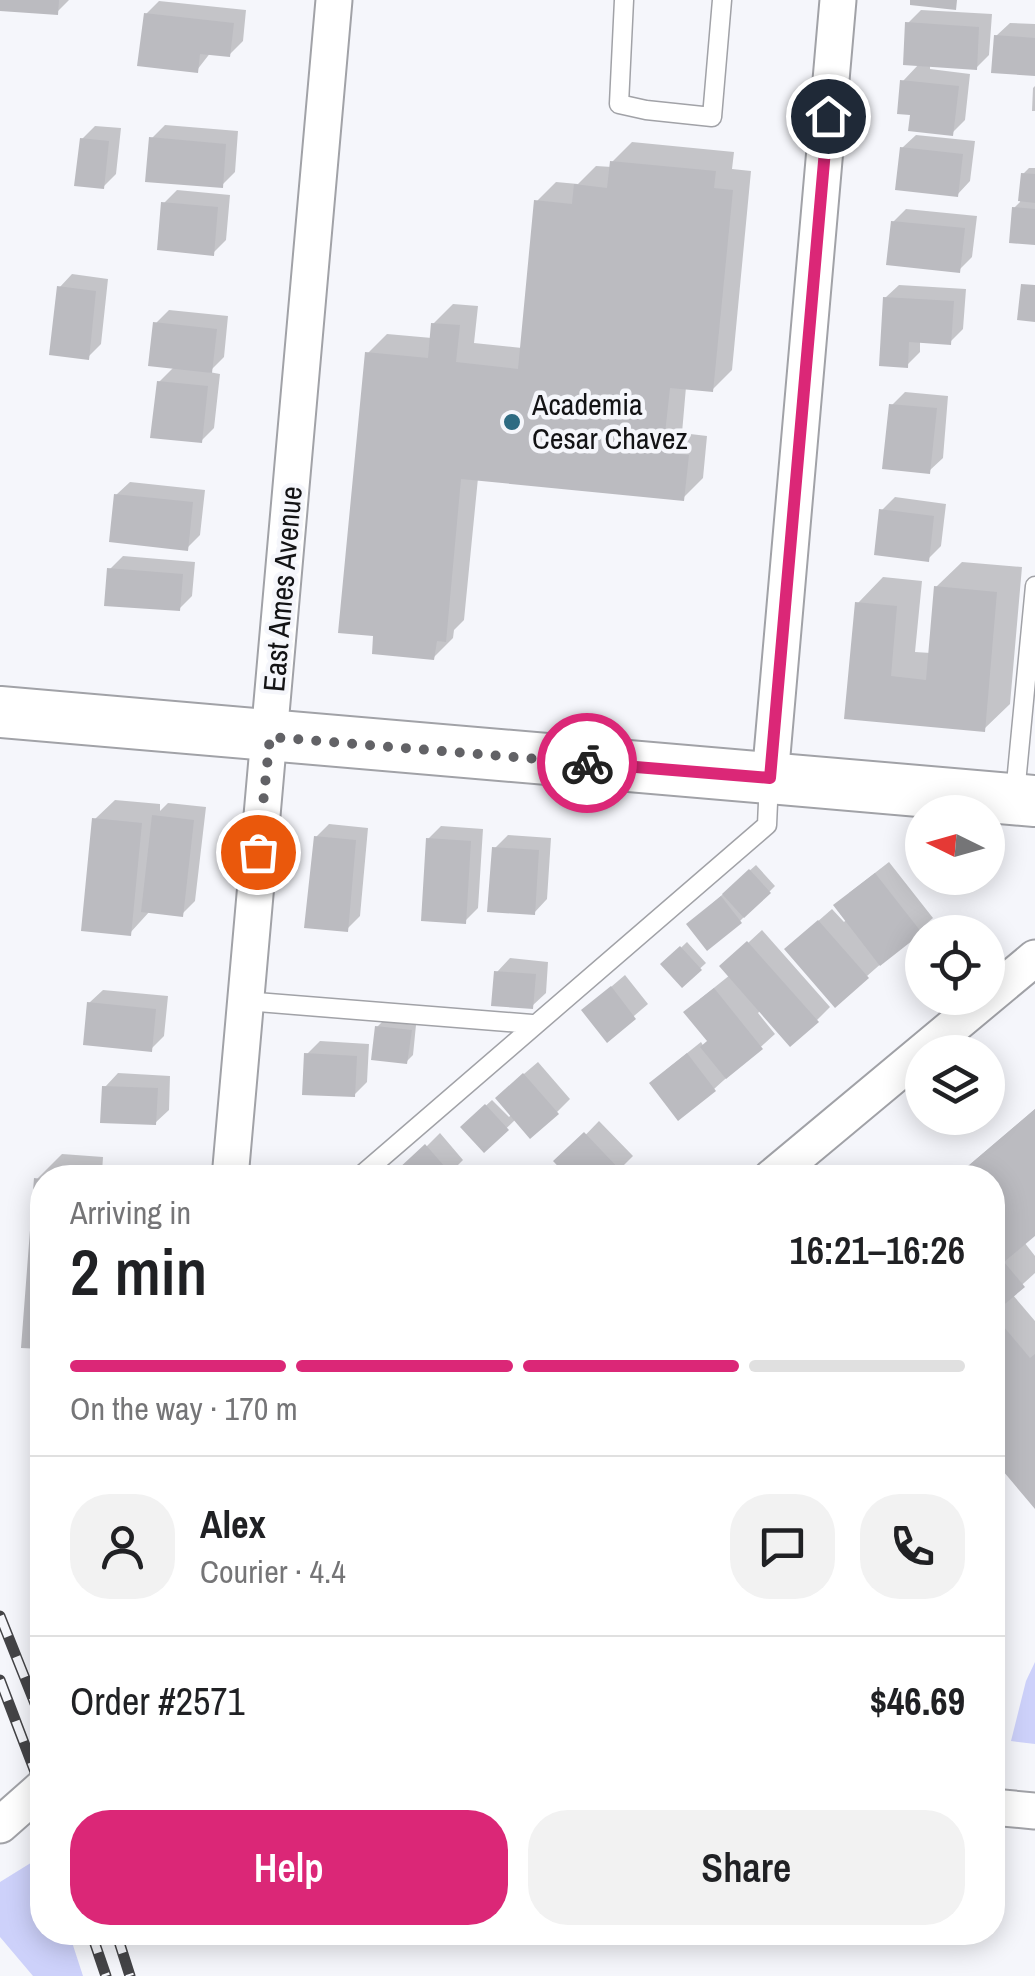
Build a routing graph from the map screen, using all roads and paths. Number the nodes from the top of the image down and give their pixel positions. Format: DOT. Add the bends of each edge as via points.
graph roads {
  1 [pos="334,0"];
  2 [pos="624,0"];
  3 [pos="722,0"];
  4 [pos="838,0"];
  5 [pos="1035,586"];
  6 [pos="0,712"];
  7 [pos="270,737"];
  8 [pos="770,778"];
  9 [pos="1025,800"];
  10 [pos="1035,958"];
  11 [pos="244,1001"];
  12 [pos="532,1024"];
  13 [pos="231,1165"];
  14 [pos="373,1165"];
  15 [pos="787,1165"];
  16 [pos="30,1799"];
  17 [pos="1005,1808"];
  18 [pos="1035,1811"];
  19 [pos="0,1826"];
  1 -- 7 [label="street, East Ames Avenue"];
  2 -- 3 [label="lane" via="619,104 712,117"];
  4 -- 8 [label="street"];
  5 -- 9 [label="lane"];
  6 -- 7 [label="main road"];
  7 -- 8 [label="main road"];
  7 -- 11 [label="street, East Ames Avenue"];
  8 -- 9 [label="main road"];
  8 -- 12 [label="lane" via="767,825"];
  10 -- 15 [label="street"];
  11 -- 12 [label="lane"];
  11 -- 13 [label="street, East Ames Avenue"];
  12 -- 14 [label="lane"];
  16 -- 19 [label="street"];
  17 -- 18 [label="street"];
}
